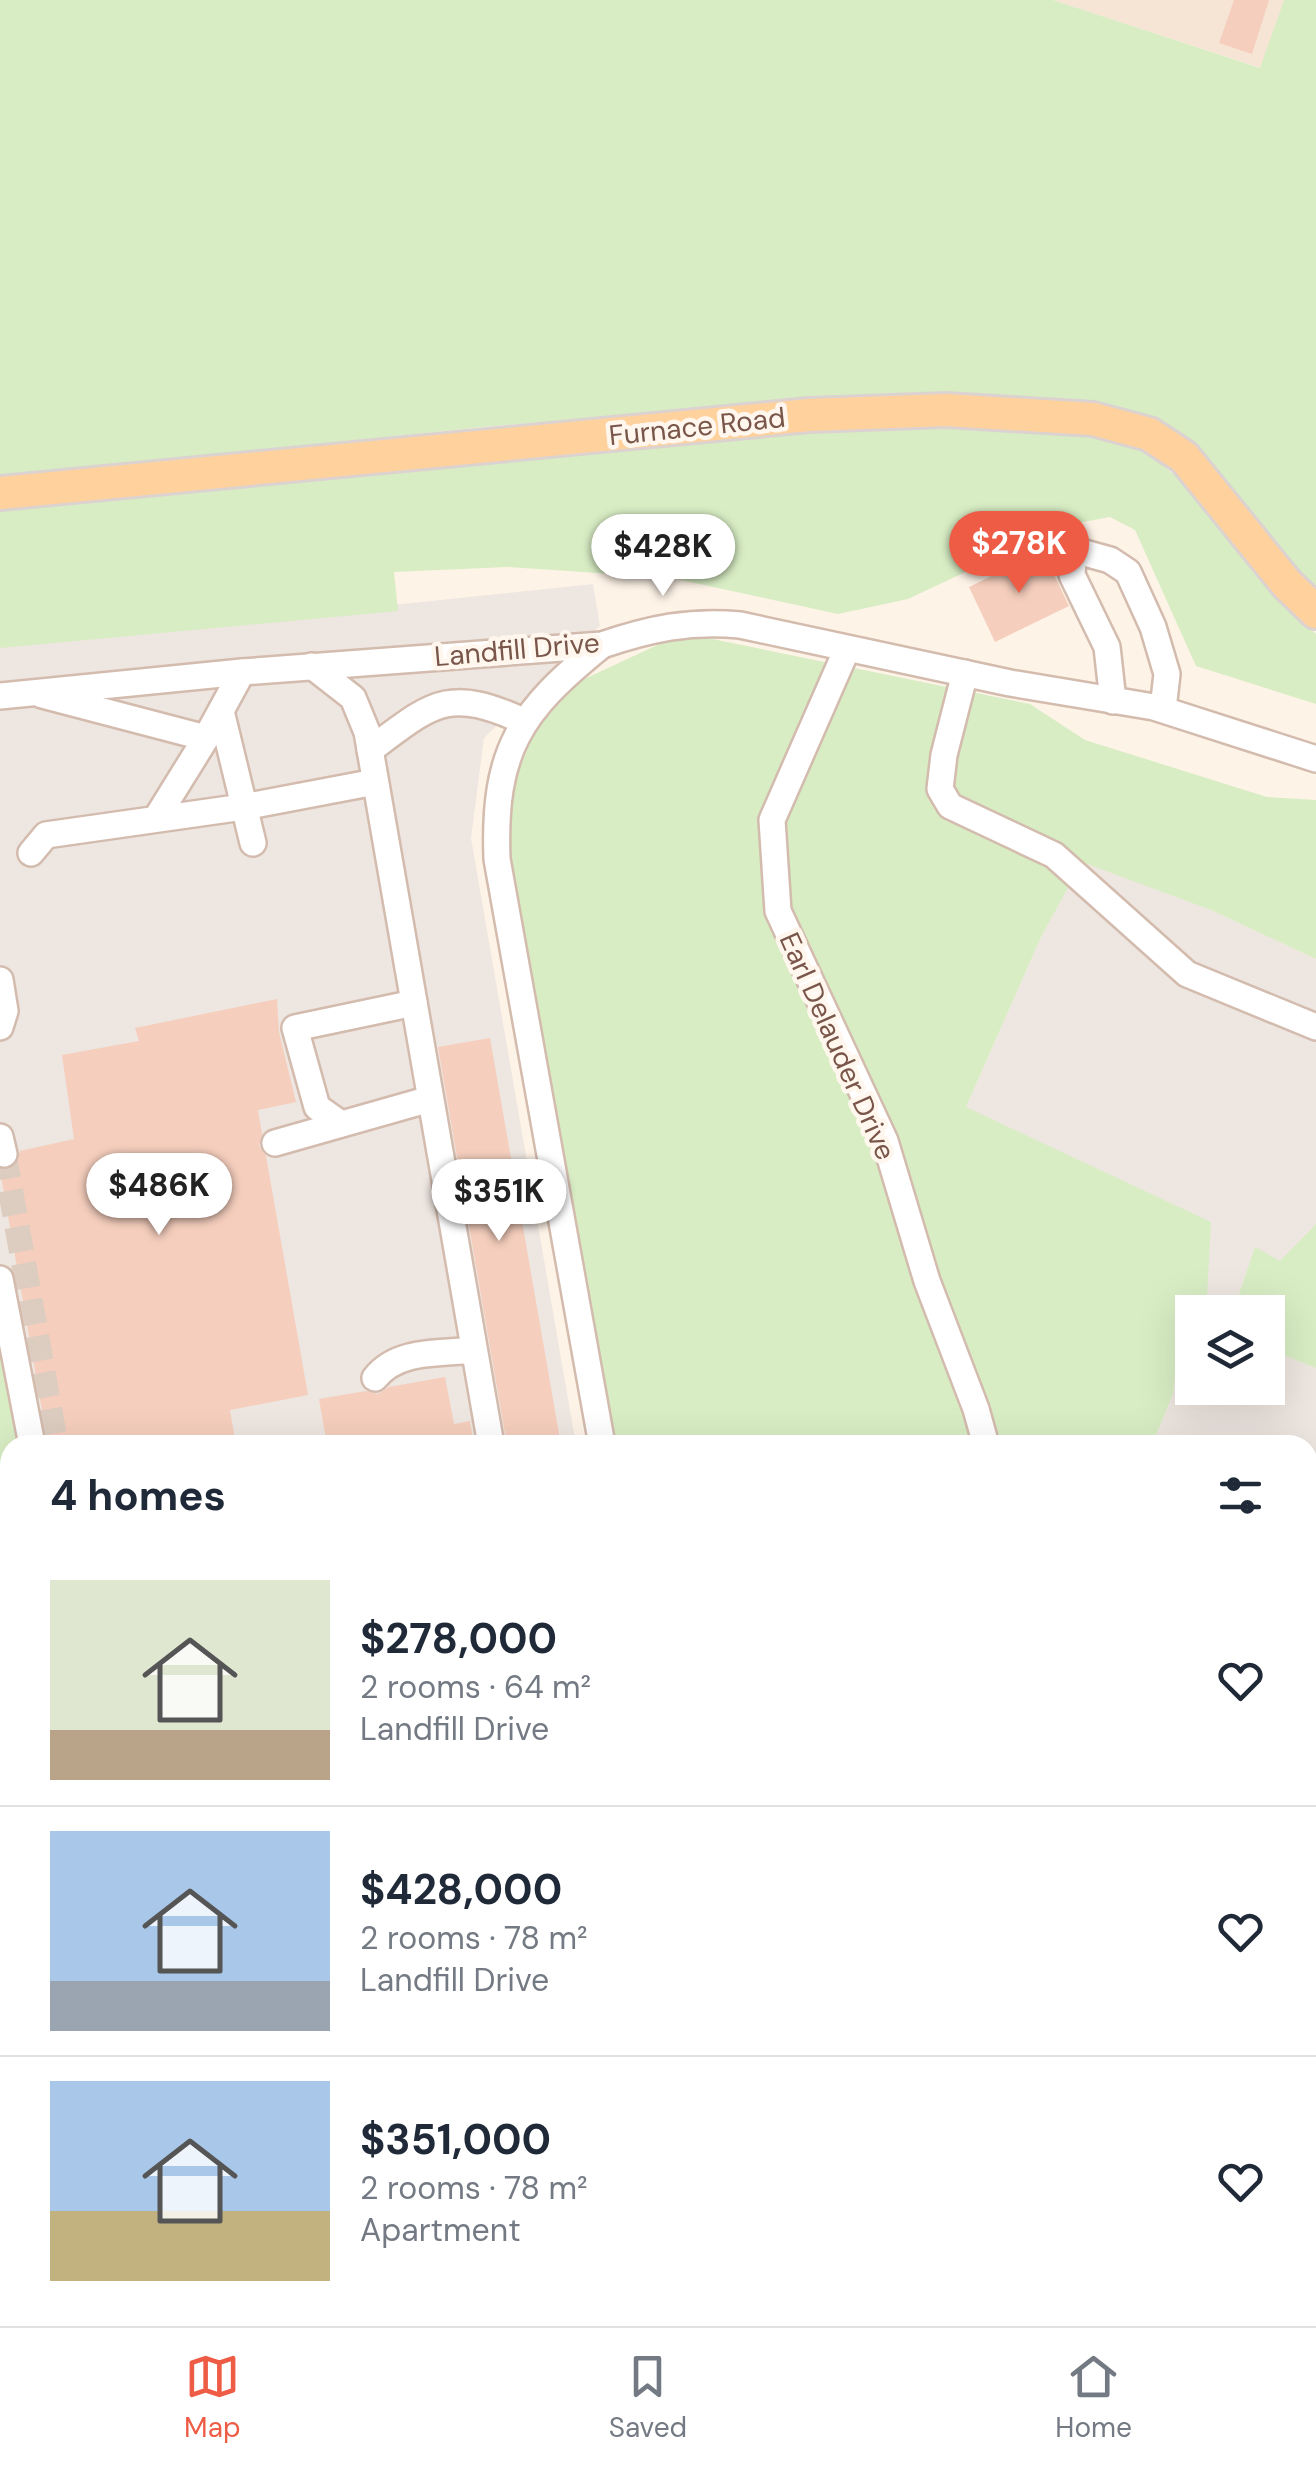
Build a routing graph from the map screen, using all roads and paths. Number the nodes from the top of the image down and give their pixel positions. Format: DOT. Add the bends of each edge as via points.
graph roads {
  1 [pos="0,492"];
  2 [pos="1316,612"];
  3 [pos="602,645"];
  4 [pos="846,649"];
  5 [pos="312,666"];
  6 [pos="242,672"];
  7 [pos="965,673"];
  8 [pos="33,692"];
  9 [pos="0,696"];
  10 [pos="1113,700"];
  11 [pos="1163,709"];
  12 [pos="221,711"];
  13 [pos="523,721"];
  14 [pos="206,738"];
  15 [pos="370,750"];
  16 [pos="1316,758"];
  17 [pos="375,782"];
  18 [pos="243,807"];
  19 [pos="157,817"];
  20 [pos="253,843"];
  21 [pos="31,853"];
  22 [pos="0,980"];
  23 [pos="414,1003"];
  24 [pos="0,1027"];
  25 [pos="1316,1027"];
  26 [pos="430,1098"];
  27 [pos="341,1124"];
  28 [pos="275,1143"];
  29 [pos="0,1279"];
  30 [pos="474,1350"];
  31 [pos="375,1378"];
  32 [pos="30,1435"];
  33 [pos="489,1435"];
  34 [pos="600,1435"];
  35 [pos="983,1435"];
  1 -- 2 [label="main road, Furnace Road" via="809,414 946,410 1093,419 1150,434 1184,457"];
  3 -- 4 [label="street, Landfill Drive" via="646,630 708,622"];
  3 -- 5 [label="street, Landfill Drive"];
  3 -- 13 [label="street"];
  4 -- 7 [label="street, Landfill Drive"];
  4 -- 35 [label="street, Earl Delauder Drive" via="772,820 778,911 885,1141"];
  5 -- 6 [label="street, Landfill Drive"];
  5 -- 15 [label="street" via="354,698"];
  6 -- 8 [label="street, Landfill Drive"];
  6 -- 12 [label="street"];
  7 -- 10 [label="street, Landfill Drive"];
  7 -- 25 [label="street" via="940,790 950,806 1054,855 1187,974"];
  8 -- 9 [label="street, Landfill Drive"];
  8 -- 14 [label="street"];
  10 -- 11 [label="street, Landfill Drive"];
  10 -- 11 [label="street" via="1107,648 1072,575 1080,552 1128,572 1167,674"];
  11 -- 16 [label="street, Landfill Drive"];
  12 -- 14 [label="street"];
  12 -- 18 [label="street"];
  13 -- 15 [label="street" via="474,702 444,703"];
  13 -- 34 [label="street" via="497,804 497,859"];
  14 -- 19 [label="street"];
  15 -- 17 [label="street"];
  17 -- 18 [label="street"];
  17 -- 23 [label="street"];
  18 -- 19 [label="street"];
  18 -- 20 [label="street"];
  19 -- 21 [label="street" via="46,835"];
  22 -- 24 [label="street"];
  23 -- 26 [label="street"];
  23 -- 27 [label="street" via="295,1028 317,1108"];
  26 -- 27 [label="street"];
  26 -- 30 [label="street"];
  27 -- 28 [label="street"];
  29 -- 32 [label="street"];
  30 -- 31 [label="street" via="399,1358"];
  30 -- 33 [label="street"];
}
